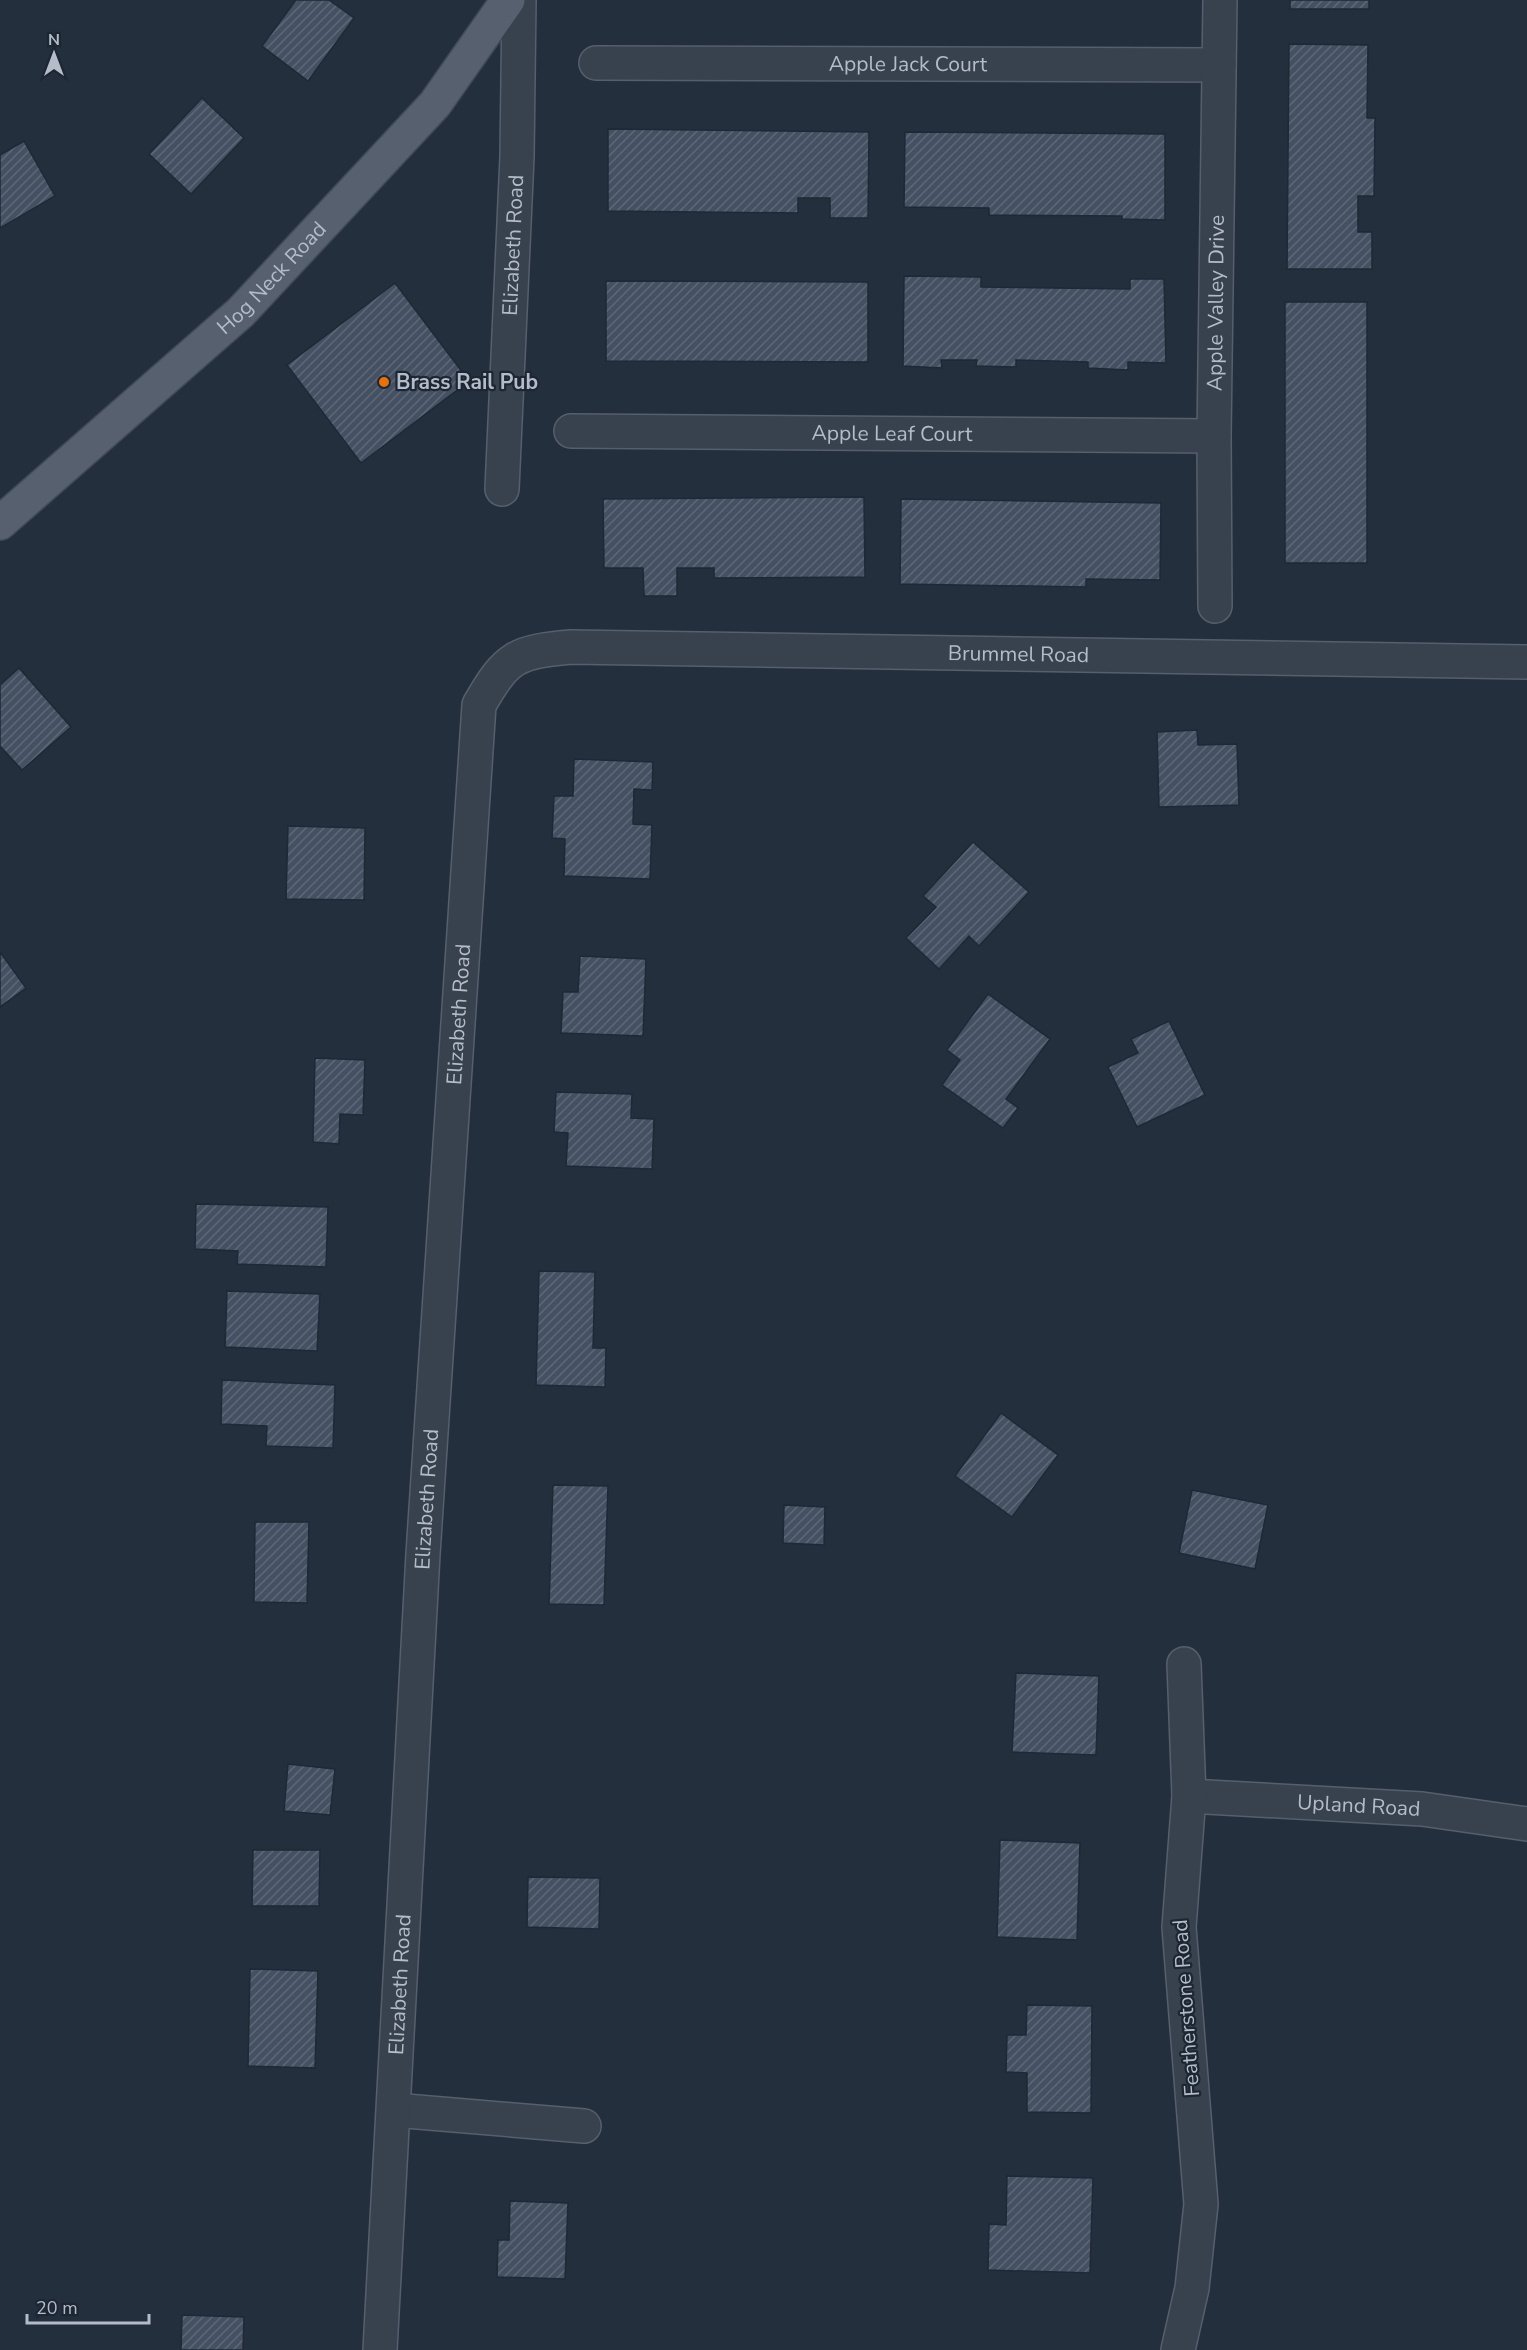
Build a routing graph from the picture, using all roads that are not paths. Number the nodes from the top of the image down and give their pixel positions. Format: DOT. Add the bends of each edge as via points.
graph roads {
  1 [pos="508,0"];
  2 [pos="519,0"];
  3 [pos="1220,0"];
  4 [pos="596,63"];
  5 [pos="1219,65"];
  6 [pos="571,431"];
  7 [pos="1214,436"];
  8 [pos="502,489"];
  9 [pos="0,523"];
  10 [pos="1215,606"];
  11 [pos="513,660"];
  12 [pos="1527,662"];
  13 [pos="1184,1664"];
  14 [pos="1189,1796"];
  15 [pos="1527,1824"];
  16 [pos="394,2110"];
  17 [pos="584,2126"];
  18 [pos="380,2350"];
  19 [pos="1178,2350"];
  1 -- 9 [label="main road, Hog Neck Road" via="435,104 241,312"];
  2 -- 8 [label="street, Elizabeth Road" via="517,157"];
  3 -- 5 [label="street, Apple Valley Drive"];
  4 -- 5 [label="street, Apple Jack Court"];
  5 -- 7 [label="street, Apple Valley Drive"];
  6 -- 7 [label="street, Apple Leaf Court"];
  7 -- 10 [label="street, Apple Valley Drive"];
  11 -- 12 [label="street, Brummel Road" via="536,650 571,647"];
  11 -- 16 [label="street, Elizabeth Road" via="497,674 479,705 423,1554"];
  13 -- 14 [label="street, Featherstone Road"];
  14 -- 15 [label="street, Upland Road" via="1422,1809"];
  14 -- 19 [label="street, Featherstone Road" via="1179,1927 1201,2204 1192,2289"];
  16 -- 17 [label="street"];
  16 -- 18 [label="street, Elizabeth Road"];
}
